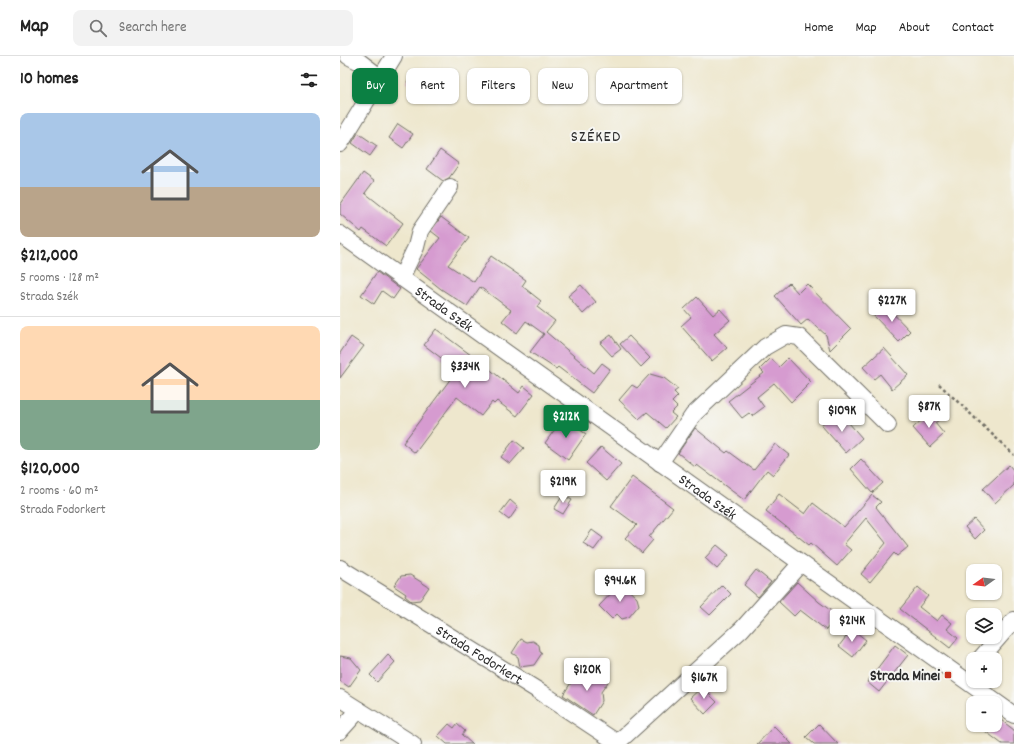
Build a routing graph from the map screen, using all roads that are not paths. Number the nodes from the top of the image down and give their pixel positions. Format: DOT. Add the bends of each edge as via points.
graph roads {
  1 [pos="348,56"];
  2 [pos="394,56"];
  3 [pos="368,68"];
  4 [pos="387,68"];
  5 [pos="365,104"];
  6 [pos="340,144"];
  7 [pos="450,187"];
  8 [pos="340,234"];
  9 [pos="401,278"];
  10 [pos="888,424"];
  11 [pos="660,463"];
  12 [pos="801,563"];
  13 [pos="340,568"];
  14 [pos="1014,620"];
  15 [pos="986,652"];
  16 [pos="966,675"];
  17 [pos="962,679"];
  18 [pos="340,698"];
  19 [pos="359,710"];
  20 [pos="1014,715"];
  21 [pos="340,731"];
  22 [pos="413,744"];
  23 [pos="618,744"];
  1 -- 3 [label="street"];
  2 -- 4 [label="street"];
  5 -- 6 [label="street"];
  7 -- 9 [label="street, Strada Szék" via="420,231 416,247"];
  8 -- 9 [label="street, Strada Szék"];
  9 -- 11 [label="street, Strada Szék"];
  10 -- 11 [label="street" via="798,337 786,335 765,347 693,415"];
  11 -- 12 [label="street, Strada Szék"];
  12 -- 17 [label="street, Strada Szék"];
  12 -- 23 [label="street, Strada Fodorkert" via="742,629"];
  13 -- 23 [label="street, Strada Fodorkert" via="536,688"];
  14 -- 15 [label="street"];
  16 -- 17 [label="street"];
  17 -- 20 [label="street, Strada Szék"];
  18 -- 19 [label="street"];
  19 -- 21 [label="street"];
  19 -- 22 [label="street"];
}
